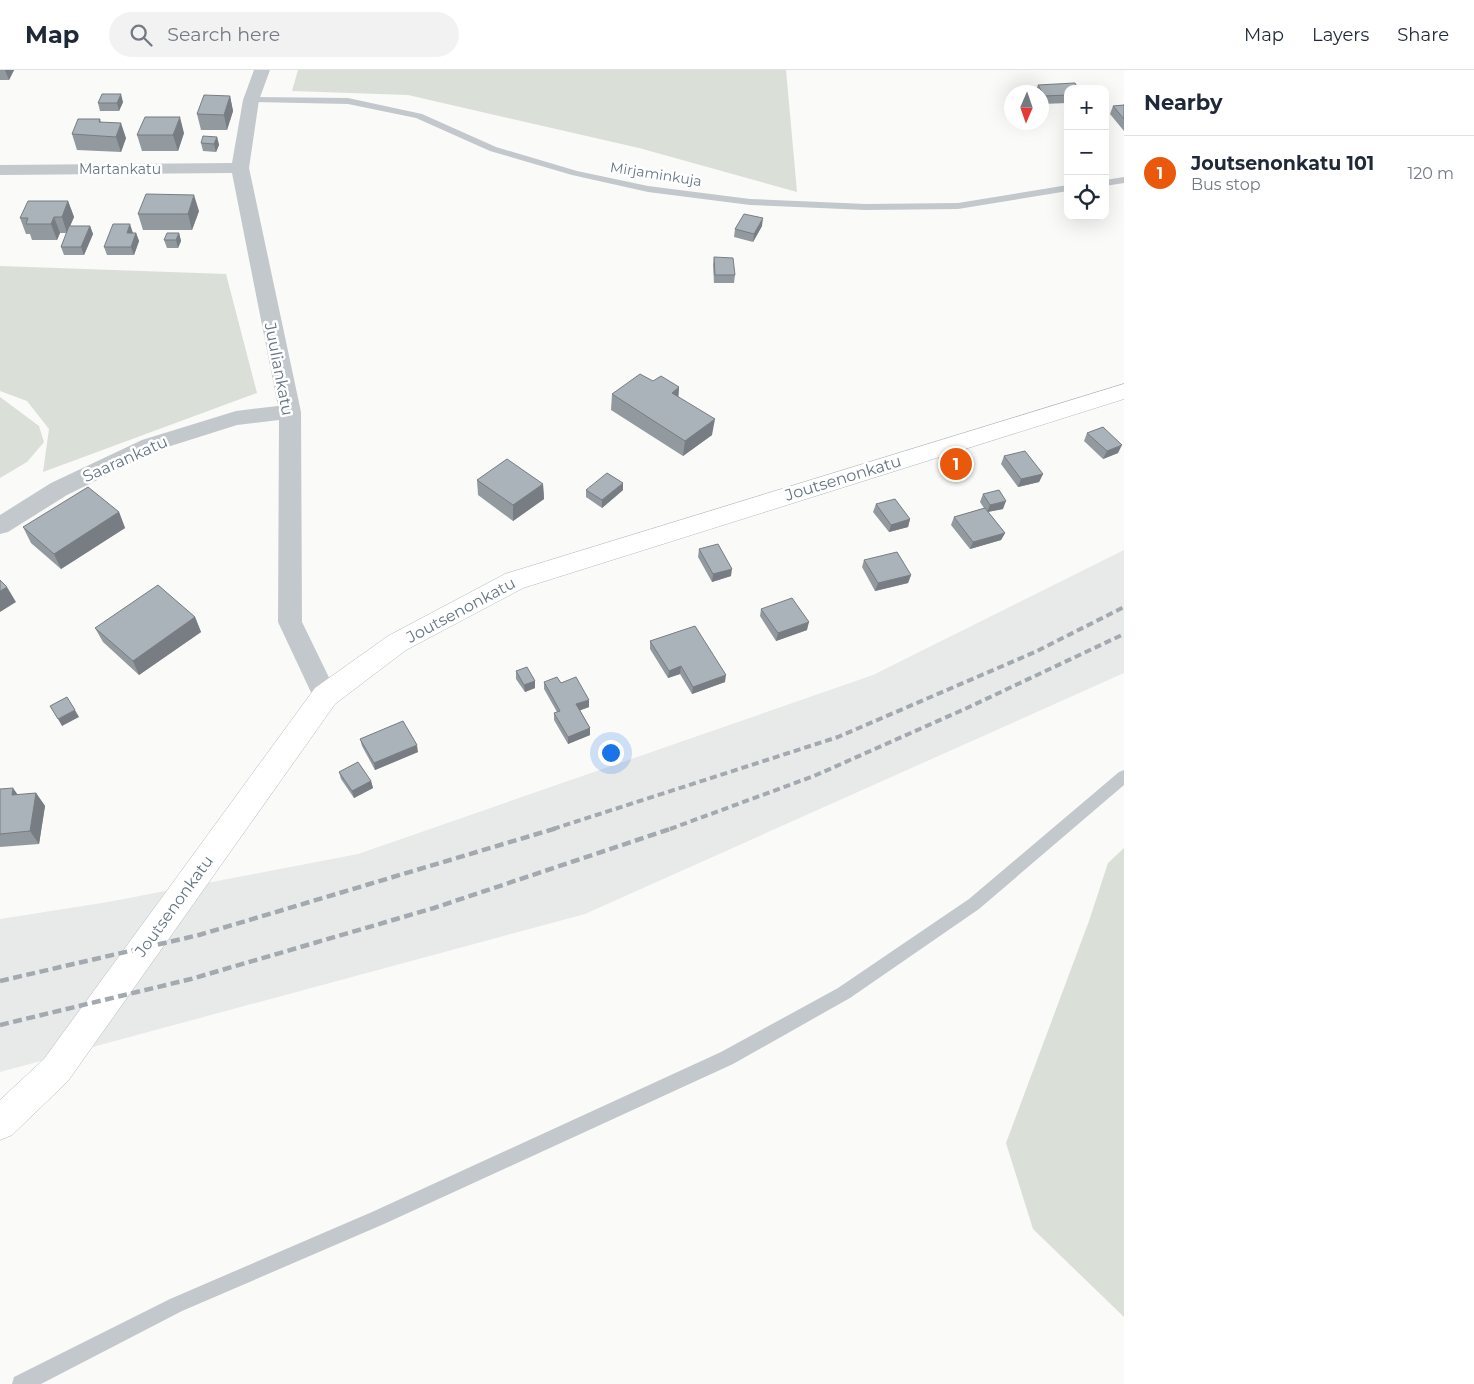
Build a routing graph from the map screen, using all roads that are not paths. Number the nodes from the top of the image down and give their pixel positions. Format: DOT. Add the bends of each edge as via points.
graph roads {
  1 [pos="262,70"];
  2 [pos="251,100"];
  3 [pos="240,168"];
  4 [pos="0,170"];
  5 [pos="1124,180"];
  6 [pos="1109,182"];
  7 [pos="1064,189"];
  8 [pos="1124,391"];
  9 [pos="290,412"];
  10 [pos="0,526"];
  11 [pos="325,696"];
  12 [pos="1124,776"];
  13 [pos="0,1123"];
  14 [pos="21,1384"];
  1 -- 2 [label="street, Juuliankatu"];
  2 -- 3 [label="street, Juuliankatu"];
  2 -- 7 [label="lane, Mirjaminkuja" via="348,100 419,116 494,149 575,173 648,189 750,202 866,207 958,206"];
  3 -- 4 [label="street, Martankatu"];
  3 -- 9 [label="street, Juuliankatu"];
  5 -- 6 [label="lane"];
  8 -- 11 [label="street, Joutsenonkatu" via="514,580 397,643"];
  9 -- 10 [label="street, Saarankatu" via="236,418 150,445 60,489"];
  9 -- 11 [label="street, Juuliankatu" via="290,622"];
  11 -- 13 [label="street, Joutsenonkatu" via="56,1070"];
  12 -- 14 [label="lane" via="974,904 844,993 727,1058 378,1218 176,1305"];
}
